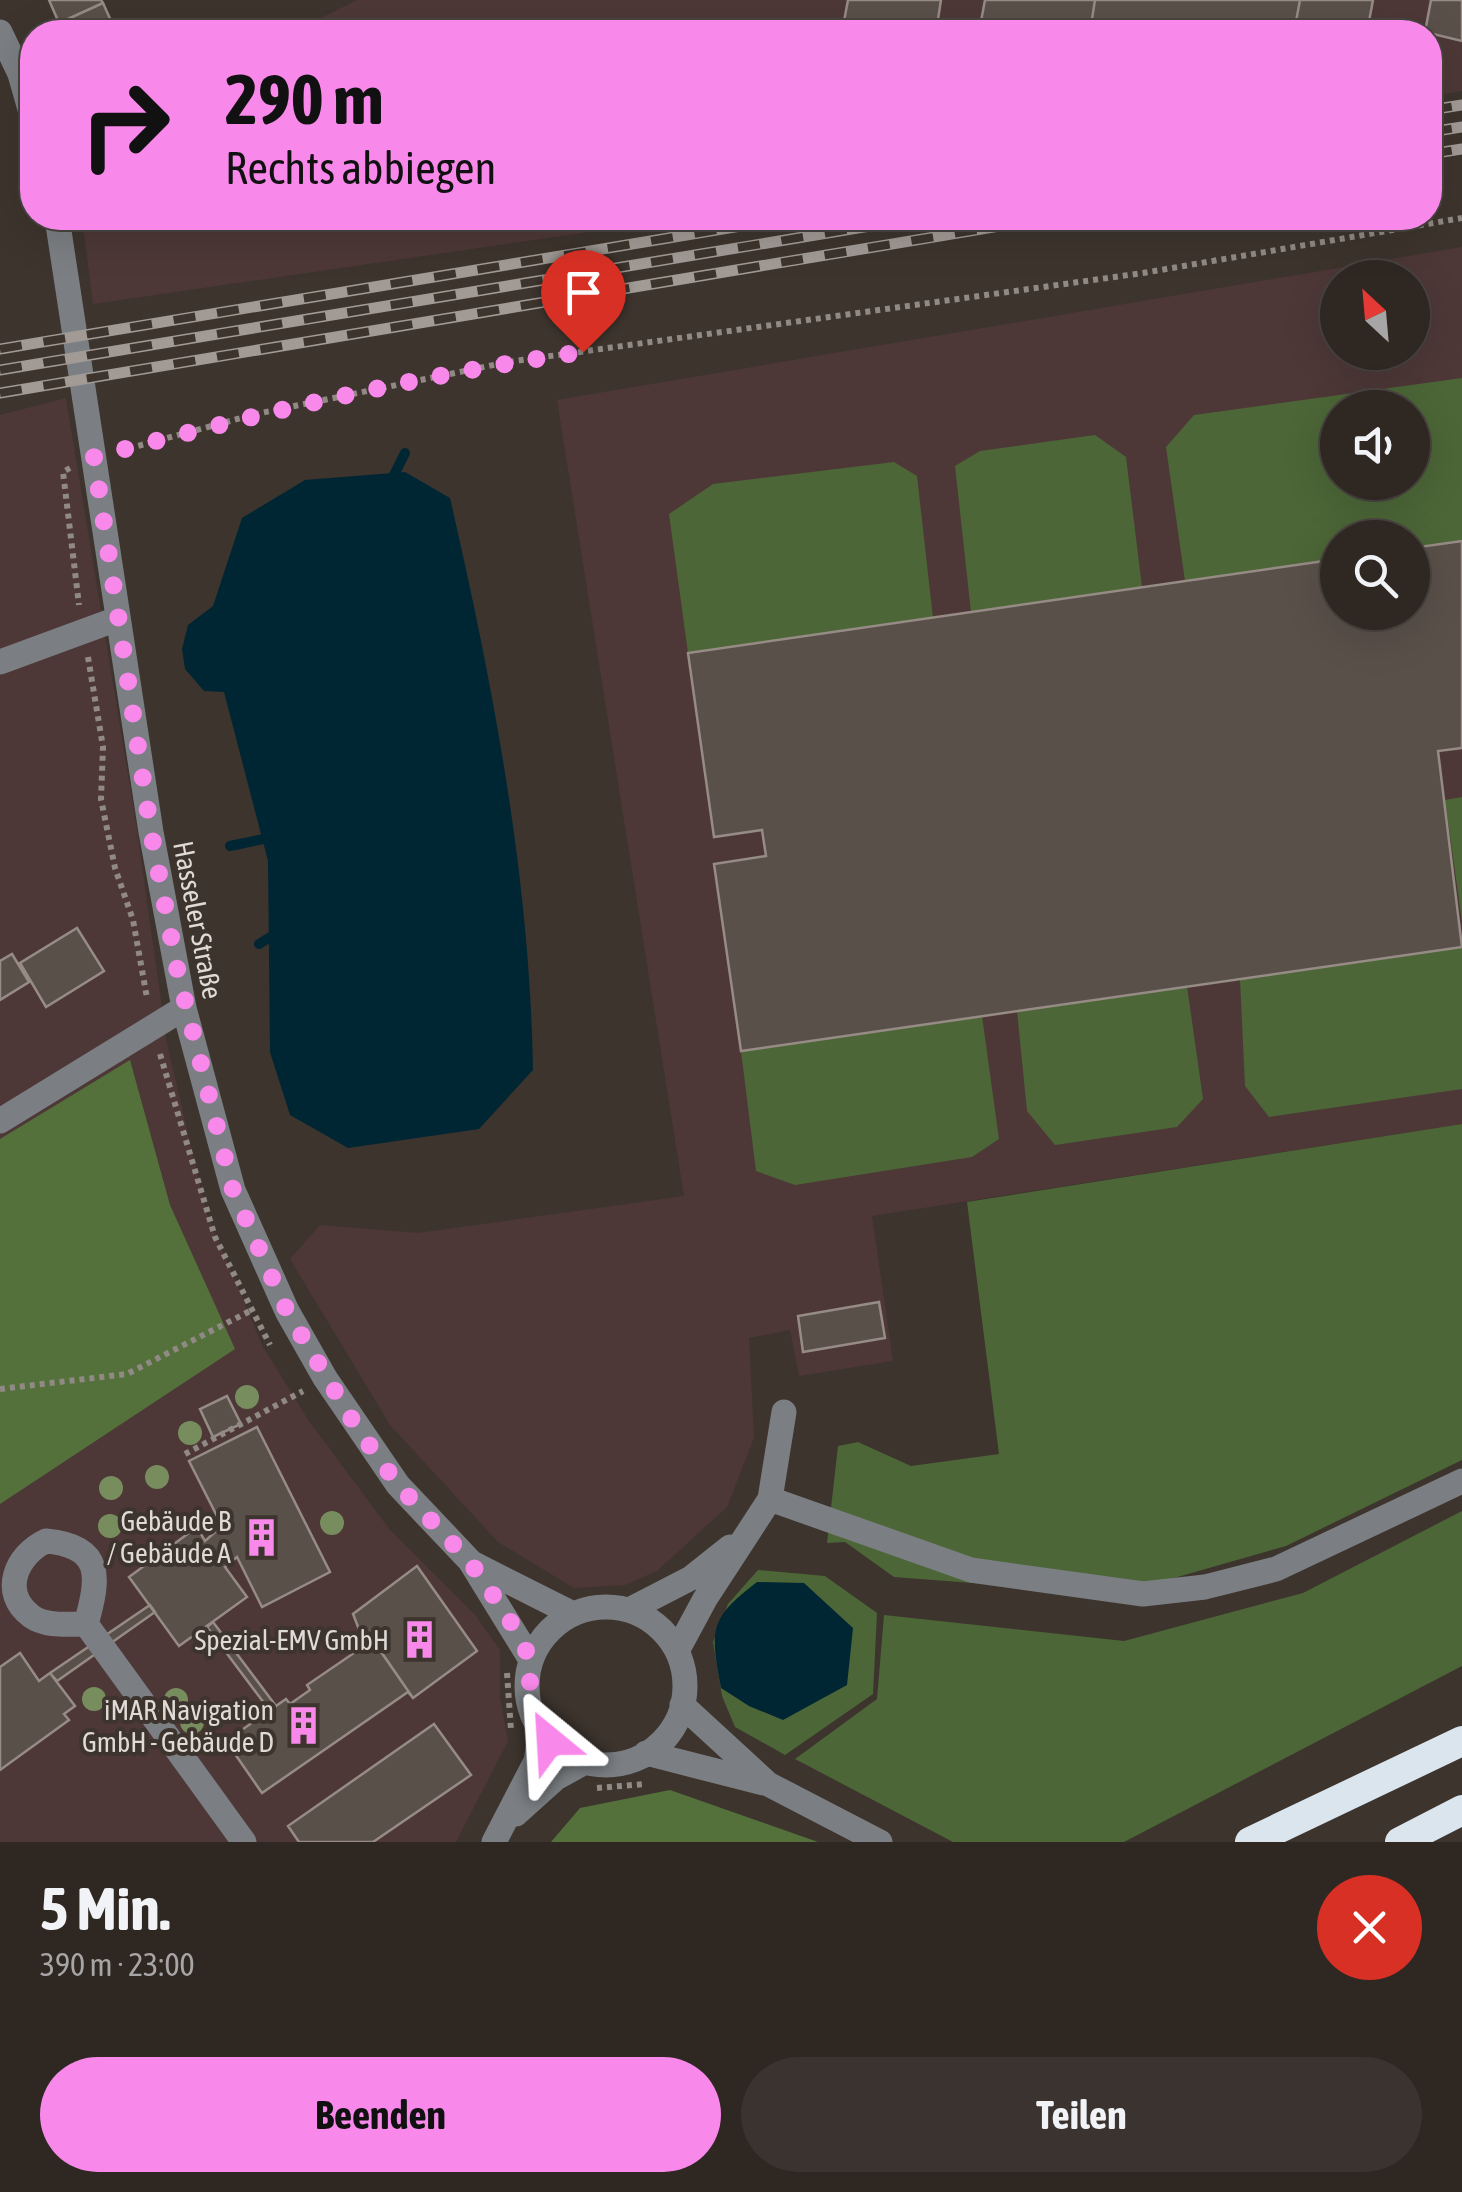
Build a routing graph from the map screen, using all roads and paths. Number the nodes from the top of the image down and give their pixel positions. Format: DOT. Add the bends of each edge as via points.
graph roads {
  1 [pos="0,32"];
  2 [pos="20,74"];
  3 [pos="59,230"];
  4 [pos="1392,230"];
  5 [pos="94,457"];
  6 [pos="117,619"];
  7 [pos="84,631"];
  8 [pos="0,662"];
  9 [pos="184,1008"];
  10 [pos="153,1028"];
  11 [pos="0,1122"];
  12 [pos="280,1296"];
  13 [pos="250,1311"];
  14 [pos="280,1361"];
  15 [pos="290,1377"];
  16 [pos="325,1378"];
  17 [pos="0,1389"];
  18 [pos="300,1394"];
  19 [pos="312,1409"];
  20 [pos="784,1412"];
  21 [pos="185,1454"];
  22 [pos="1462,1481"];
  23 [pos="770,1499"];
  24 [pos="745,1534"];
  25 [pos="470,1562"];
  26 [pos="629,1610"];
  27 [pos="573,1614"];
  28 [pos="86,1624"];
  29 [pos="678,1651"];
  30 [pos="519,1662"];
  31 [pos="682,1705"];
  32 [pos="541,1731"];
  33 [pos="512,1733"];
  34 [pos="1462,1740"];
  35 [pos="646,1753"];
  36 [pos="585,1762"];
  37 [pos="648,1783"];
  38 [pos="768,1784"];
  39 [pos="582,1788"];
  40 [pos="1462,1810"];
  41 [pos="502,1831"];
  42 [pos="244,1842"];
  43 [pos="880,1842"];
  44 [pos="1250,1842"];
  45 [pos="1400,1842"];
  1 -- 2 [label="street"];
  3 -- 5 [label="street, Hasseler Straße"];
  4 -- 5 [label="path" via="1143,273 508,362 256,414"];
  5 -- 6 [label="street, Hasseler Straße"];
  5 -- 7 [label="path" via="63,472"];
  6 -- 7 [label="street"];
  6 -- 9 [label="street, Hasseler Straße"];
  7 -- 8 [label="street"];
  7 -- 10 [label="path" via="103,747 100,799"];
  9 -- 10 [label="street"];
  9 -- 12 [label="street, Hasseler Straße" via="233,1190"];
  10 -- 11 [label="street"];
  10 -- 13 [label="path" via="186,1153"];
  12 -- 13 [label="path"];
  12 -- 16 [label="street, Hasseler Straße"];
  13 -- 14 [label="path"];
  13 -- 17 [label="path" via="128,1374"];
  15 -- 18 [label="path"];
  16 -- 18 [label="path"];
  16 -- 25 [label="street, Hasseler Straße" via="398,1485"];
  18 -- 19 [label="path"];
  18 -- 21 [label="path"];
  20 -- 23 [label="street"];
  22 -- 23 [label="street" via="1276,1568 1143,1594 971,1570"];
  23 -- 24 [label="street"];
  24 -- 26 [label="street" via="692,1578"];
  24 -- 29 [label="street"];
  25 -- 27 [label="street, Hasseler Straße"];
  25 -- 30 [label="street, Hasseler Straße"];
  26 -- 27 [label="street" via="600,1607"];
  26 -- 29 [label="street" via="649,1619"];
  27 -- 30 [label="street"];
  28 -- 42 [label="street"];
  29 -- 31 [label="street"];
  30 -- 32 [label="street"];
  30 -- 33 [label="path"];
  31 -- 35 [label="street" via="669,1733"];
  31 -- 38 [label="street"];
  32 -- 36 [label="street"];
  32 -- 41 [label="street" via="536,1761"];
  34 -- 44 [label="highway"];
  35 -- 36 [label="street" via="617,1764"];
  35 -- 38 [label="street"];
  36 -- 41 [label="street" via="556,1778"];
  37 -- 39 [label="path"];
  38 -- 43 [label="street"];
  40 -- 45 [label="highway"];
}
